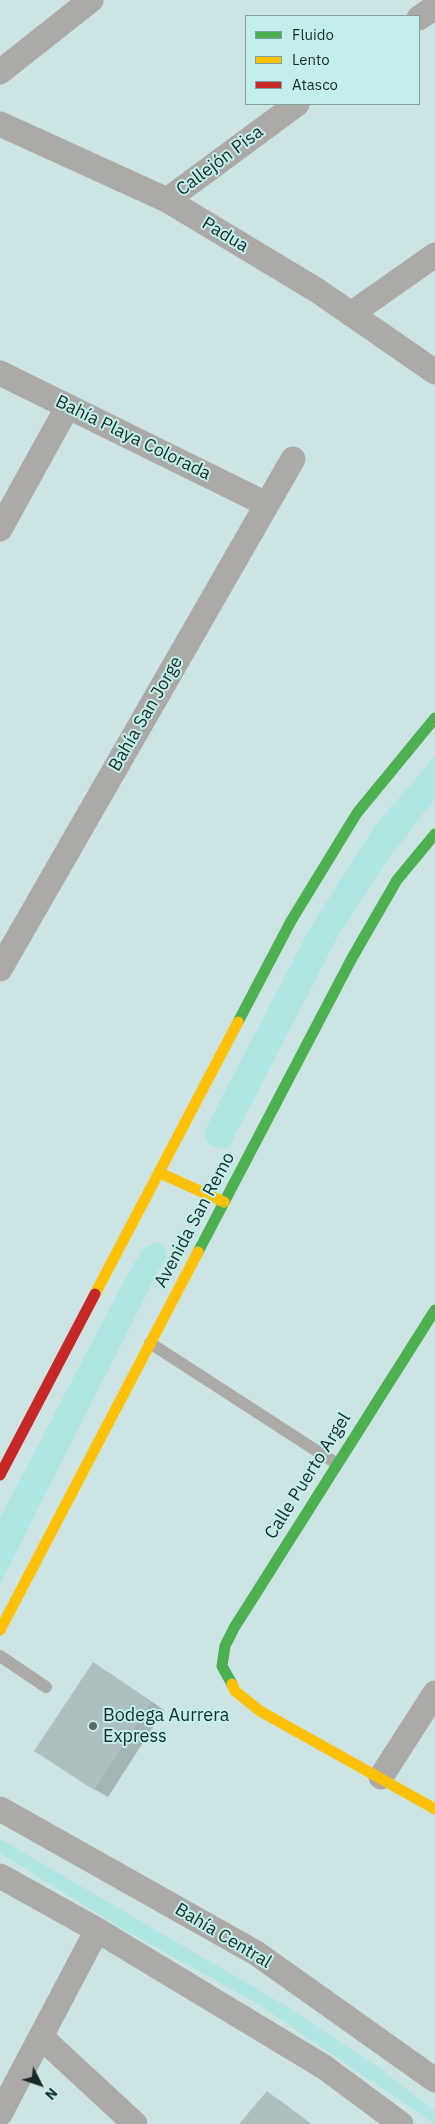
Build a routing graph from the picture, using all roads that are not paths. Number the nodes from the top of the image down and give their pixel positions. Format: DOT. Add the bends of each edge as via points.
graph roads {
  1 [pos="91,0"];
  2 [pos="435,7"];
  3 [pos="420,17"];
  4 [pos="0,72"];
  5 [pos="296,105"];
  6 [pos="0,124"];
  7 [pos="167,200"];
  8 [pos="435,255"];
  9 [pos="351,314"];
  10 [pos="435,372"];
  11 [pos="0,373"];
  12 [pos="68,406"];
  13 [pos="293,459"];
  14 [pos="266,504"];
  15 [pos="0,529"];
  16 [pos="435,718"];
  17 [pos="435,834"];
  18 [pos="0,969"];
  19 [pos="160,1173"];
  20 [pos="224,1202"];
  21 [pos="435,1310"];
  22 [pos="150,1343"];
  23 [pos="337,1464"];
  24 [pos="0,1475"];
  25 [pos="0,1630"];
  26 [pos="0,1656"];
  27 [pos="46,1687"];
  28 [pos="435,1693"];
  29 [pos="381,1777"];
  30 [pos="0,1809"];
  31 [pos="435,1809"];
  32 [pos="0,1876"];
  33 [pos="97,1930"];
  34 [pos="41,2037"];
  35 [pos="435,2080"];
  36 [pos="0,2114"];
  37 [pos="135,2124"];
  38 [pos="401,2124"];
  1 -- 4 [label="street"];
  2 -- 3 [label="street"];
  5 -- 7 [label="street, Callejón Pisa"];
  6 -- 7 [label="street, Padua"];
  7 -- 9 [label="street, Padua"];
  8 -- 9 [label="street"];
  9 -- 10 [label="street, Padua"];
  11 -- 12 [label="street, Bahía Playa Colorada"];
  12 -- 14 [label="street, Bahía Playa Colorada"];
  12 -- 15 [label="street"];
  13 -- 14 [label="street, Bahía San Jorge"];
  14 -- 18 [label="street, Bahía San Jorge"];
  16 -- 19 [label="street" via="356,813 291,921"];
  17 -- 20 [label="street, Avenida San Remo" via="397,880 352,958"];
  19 -- 20 [label="street"];
  19 -- 24 [label="street"];
  20 -- 22 [label="street, Avenida San Remo"];
  21 -- 23 [label="street, Calle Puerto Argel"];
  22 -- 23 [label="lane"];
  22 -- 25 [label="street, Avenida San Remo"];
  23 -- 29 [label="street, Calle Puerto Argel" via="234,1628 225,1646 222,1666 234,1691 260,1711"];
  26 -- 27 [label="lane"];
  28 -- 29 [label="street"];
  29 -- 31 [label="street"];
  30 -- 35 [label="street, Bahía Central" via="256,1953"];
  32 -- 33 [label="street"];
  33 -- 34 [label="street"];
  33 -- 38 [label="street" via="324,2067"];
  34 -- 36 [label="street"];
  34 -- 37 [label="street"];
}
